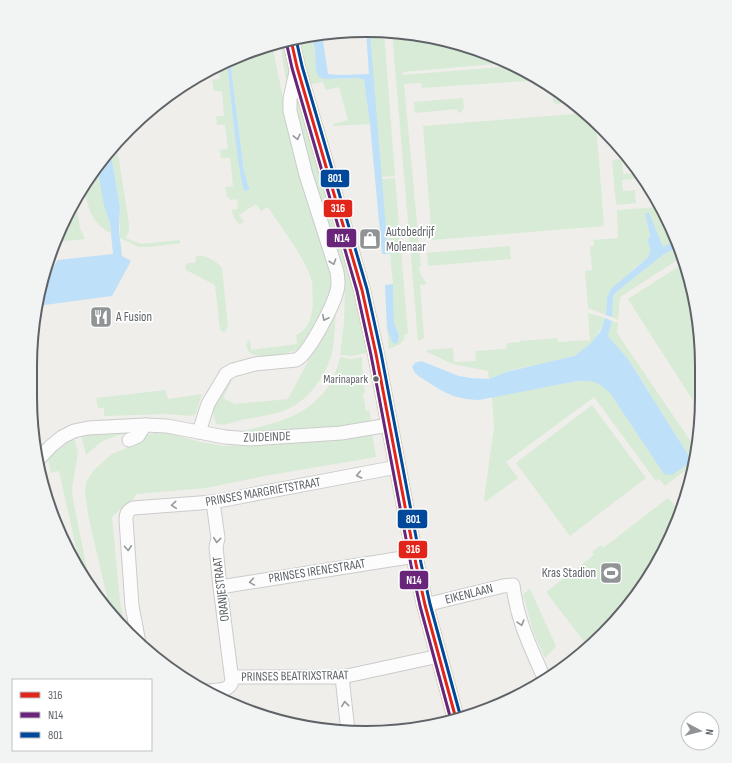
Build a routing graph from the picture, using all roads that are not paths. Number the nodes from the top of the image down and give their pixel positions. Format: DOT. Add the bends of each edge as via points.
graph roads {
  1 [pos="292,45"];
  2 [pos="297,67"];
  3 [pos="145,425"];
  4 [pos="389,425"];
  5 [pos="199,432"];
  6 [pos="129,440"];
  7 [pos="42,455"];
  8 [pos="397,467"];
  9 [pos="213,502"];
  10 [pos="415,556"];
  11 [pos="220,587"];
  12 [pos="426,605"];
  13 [pos="137,634"];
  14 [pos="439,656"];
  15 [pos="543,675"];
  16 [pos="232,677"];
  17 [pos="342,677"];
  18 [pos="216,690"];
  19 [pos="455,714"];
  20 [pos="347,725"];
  1 -- 2 [label="main road"];
  2 -- 4 [label="main road" via="359,278"];
  2 -- 5 [label="street, one-way" via="290,111 306,175 337,272 338,289 303,355 296,360 255,364 226,374 208,404"];
  3 -- 5 [label="street, ZUIDEINDE"];
  3 -- 6 [label="street" via="138,436"];
  3 -- 7 [label="street, ZUIDEINDE" via="74,431 62,437"];
  4 -- 5 [label="street, ZUIDEINDE" via="341,433 250,439"];
  4 -- 8 [label="main road"];
  8 -- 9 [label="street, PRINSES MARGRIETSTRAAT, one-way"];
  8 -- 10 [label="main road"];
  9 -- 11 [label="street, ORANJESTRAAT, one-way" via="218,538 216,546"];
  9 -- 13 [label="street, PRINSES MARGRIETSTRAAT, one-way" via="129,510 126,520 132,606"];
  10 -- 11 [label="street, PRINSES IRENESTRAAT, one-way"];
  10 -- 12 [label="main road"];
  11 -- 16 [label="street, ORANJESTRAAT"];
  12 -- 14 [label="main road"];
  12 -- 15 [label="street, EIKENLAAN, one-way" via="513,585 522,628"];
  14 -- 17 [label="street, PRINSES BEATRIXSTRAAT"];
  14 -- 19 [label="main road"];
  16 -- 17 [label="street, PRINSES BEATRIXSTRAAT"];
  16 -- 18 [label="street, PRINSES BEATRIXSTRAAT" via="232,684"];
  20 -- 17 [label="street, one-way"];
}
